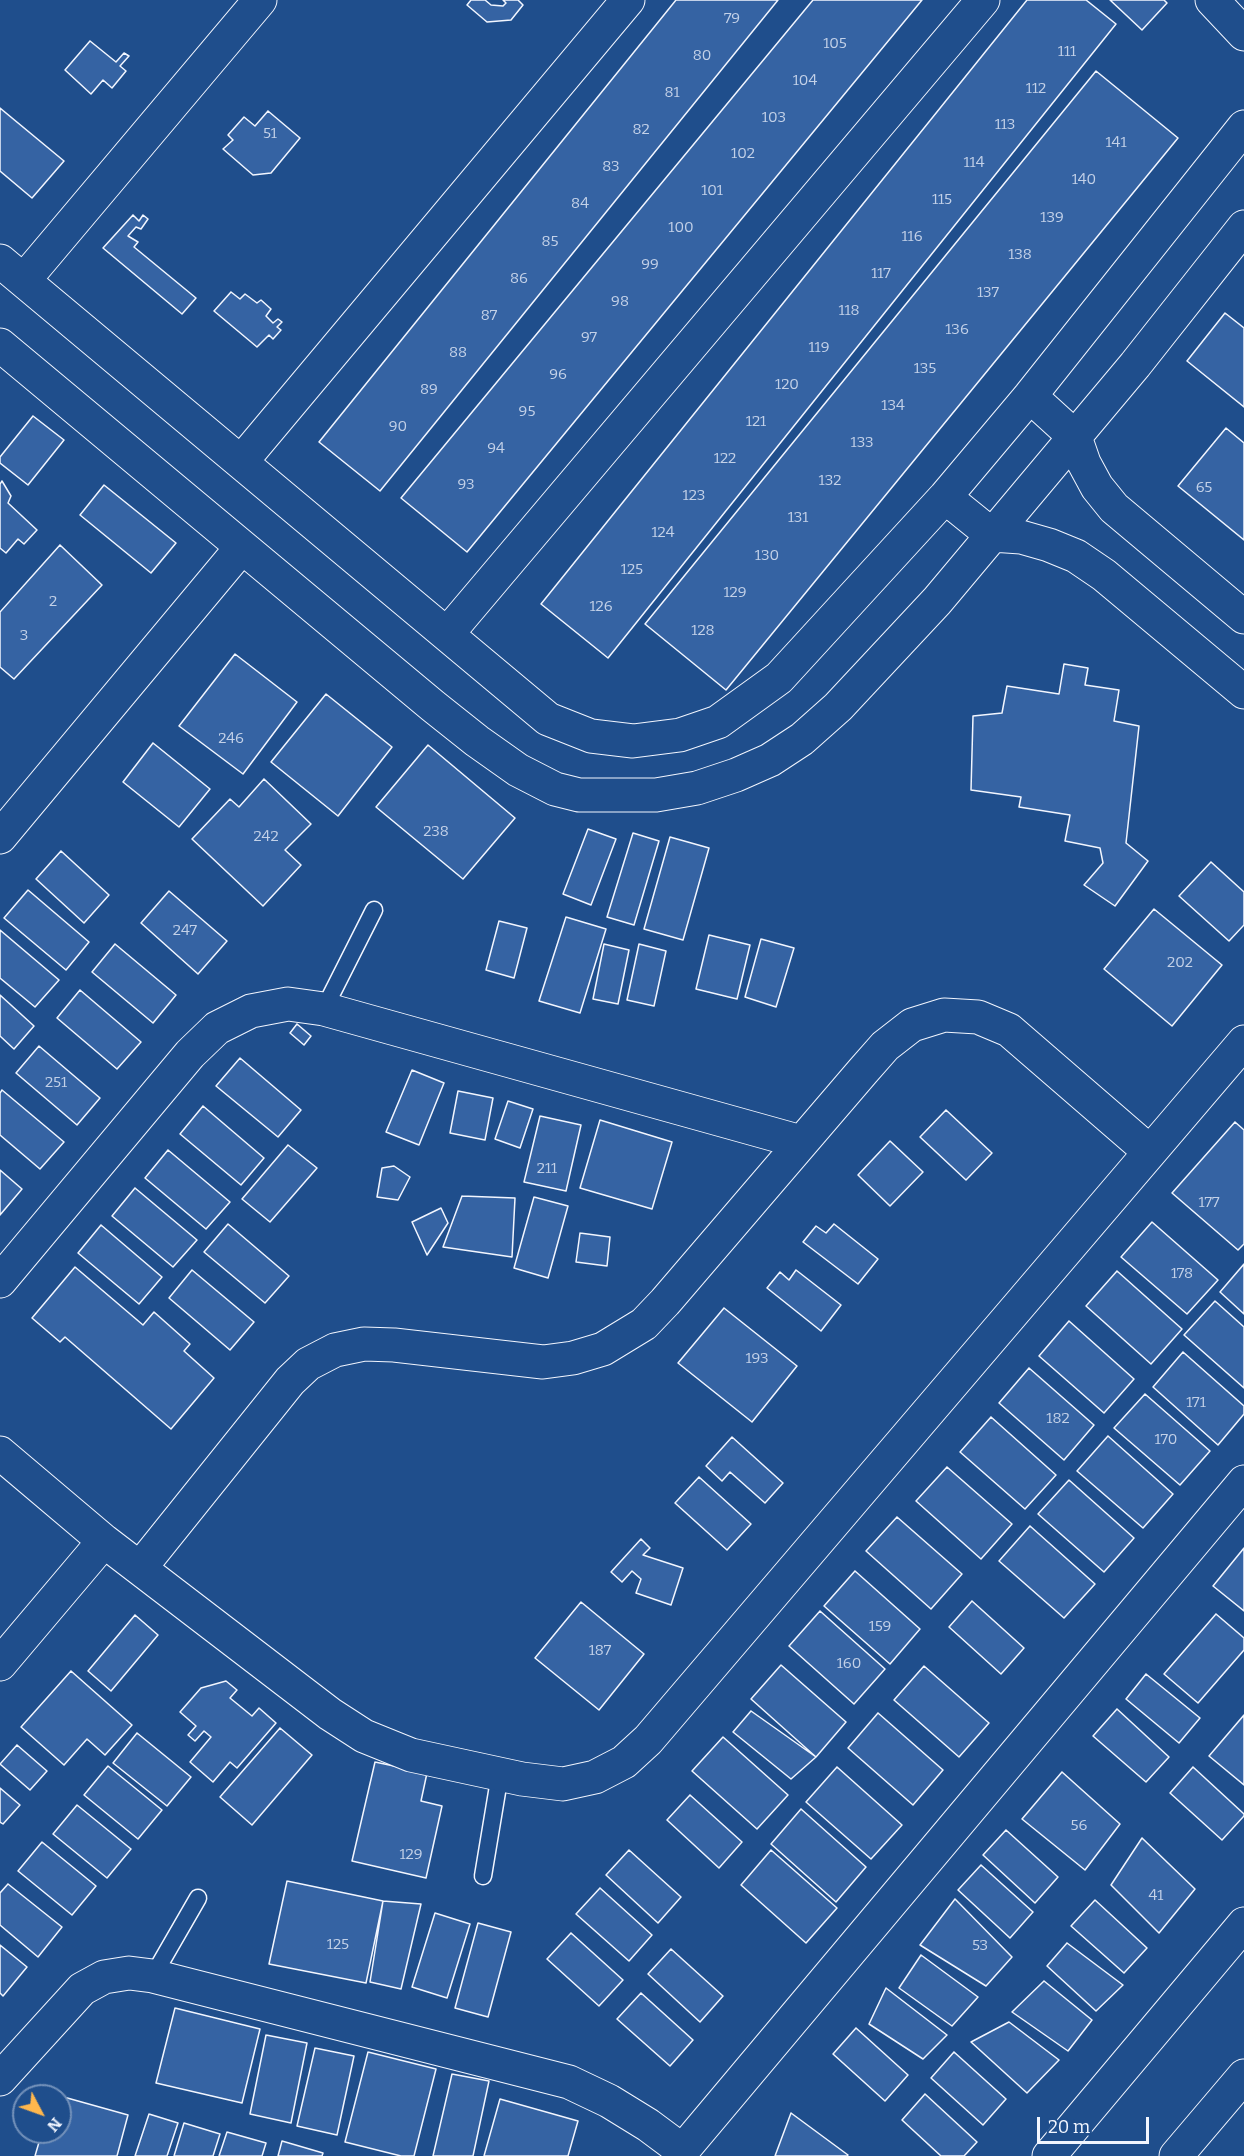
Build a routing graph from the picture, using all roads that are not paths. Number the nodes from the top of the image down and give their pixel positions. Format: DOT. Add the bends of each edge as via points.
graph roads {
  1 [pos="260,0"];
  2 [pos="628,0"];
  3 [pos="983,0"];
  4 [pos="1212,0"];
  5 [pos="1244,34"];
  6 [pos="1244,127"];
  7 [pos="1244,227"];
  8 [pos="12,270"];
  9 [pos="0,345"];
  10 [pos="1030,396"];
  11 [pos="1075,437"];
  12 [pos="241,462"];
  13 [pos="945,497"];
  14 [pos="992,535"];
  15 [pos="242,547"];
  16 [pos="1244,617"];
  17 [pos="447,634"];
  18 [pos="1244,692"];
  19 [pos="0,837"];
  20 [pos="374,910"];
  21 [pos="324,1009"];
  22 [pos="1240,1053"];
  23 [pos="801,1142"];
  24 [pos="1150,1152"];
  25 [pos="0,1281"];
  26 [pos="0,1453"];
  27 [pos="1244,1482"];
  28 [pos="104,1540"];
  29 [pos="140,1568"];
  30 [pos="0,1664"];
  31 [pos="500,1774"];
  32 [pos="483,1876"];
  33 [pos="198,1898"];
  34 [pos="1244,1924"];
  35 [pos="153,1976"];
  36 [pos="1244,2076"];
  37 [pos="0,2079"];
  38 [pos="680,2154"];
  39 [pos="1049,2156"];
  40 [pos="1176,2156"];
  1 -- 8 [label="street"];
  2 -- 12 [label="street"];
  3 -- 17 [label="street"];
  4 -- 5 [label="street"];
  6 -- 10 [label="street"];
  7 -- 11 [label="street"];
  8 -- 12 [label="street"];
  9 -- 15 [label="street"];
  10 -- 11 [label="street"];
  10 -- 13 [label="street"];
  11 -- 14 [label="street"];
  11 -- 16 [label="street" via="1088,471 1114,508"];
  12 -- 17 [label="street"];
  13 -- 14 [label="street"];
  13 -- 17 [label="street" via="778,678 718,722 680,735 633,741 591,736 548,719"];
  14 -- 15 [label="street" via="884,659 802,739 736,776 656,795 579,795 555,789 518,770 477,741"];
  14 -- 18 [label="street" via="1021,537 1076,556 1104,574"];
  15 -- 19 [label="street"];
  20 -- 21 [label="lane"];
  21 -- 23 [label="street"];
  21 -- 25 [label="street" via="288,1004 251,1011 217,1028 190,1054"];
  22 -- 24 [label="street"];
  23 -- 24 [label="street" via="885,1046 912,1025 944,1015 978,1017 1009,1030"];
  23 -- 29 [label="street" via="644,1324 603,1349 543,1362 364,1344 335,1350 308,1364 290,1381"];
  24 -- 31 [label="street" via="640,1748 624,1762 595,1777 563,1784"];
  26 -- 28 [label="street"];
  27 -- 38 [label="street"];
  28 -- 29 [label="street"];
  28 -- 30 [label="street"];
  29 -- 31 [label="street" via="353,1730 411,1755"];
  31 -- 32 [label="lane"];
  33 -- 35 [label="lane"];
  34 -- 39 [label="street"];
  35 -- 37 [label="street" via="129,1973 104,1977 82,1989"];
  35 -- 38 [label="street" via="569,2082 648,2125"];
  36 -- 40 [label="street"];
}
